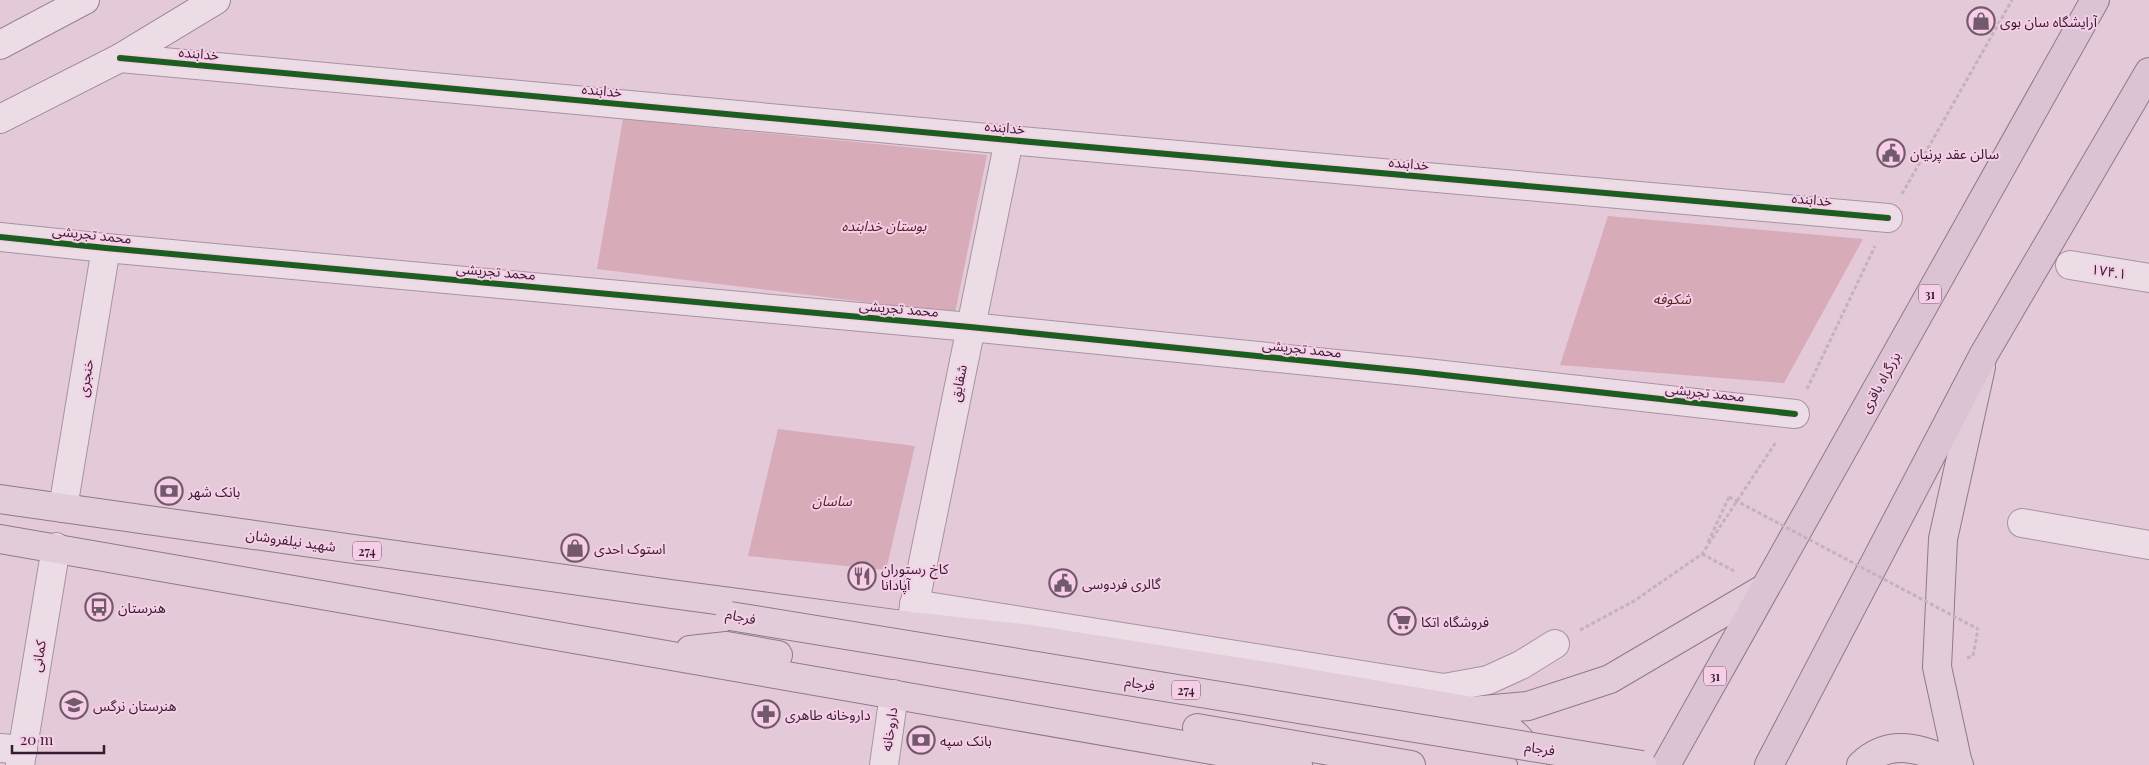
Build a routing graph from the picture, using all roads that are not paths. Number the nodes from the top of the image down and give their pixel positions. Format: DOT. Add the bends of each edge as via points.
graph roads {
  1 [pos="85,0"];
  2 [pos="216,0"];
  3 [pos="2095,0"];
  4 [pos="0,45"];
  5 [pos="120,58"];
  6 [pos="2149,72"];
  7 [pos="0,119"];
  8 [pos="1009,140"];
  9 [pos="1888,218"];
  10 [pos="0,237"];
  11 [pos="106,248"];
  12 [pos="2070,265"];
  13 [pos="2149,278"];
  14 [pos="970,327"];
  15 [pos="1984,354"];
  16 [pos="1794,414"];
  17 [pos="0,499"];
  18 [pos="63,508"];
  19 [pos="2022,523"];
  20 [pos="0,539"];
  21 [pos="2149,545"];
  22 [pos="56,547"];
  23 [pos="1765,588"];
  24 [pos="670,594"];
  25 [pos="912,615"];
  26 [pos="1555,644"];
  27 [pos="656,654"];
  28 [pos="894,694"];
  29 [pos="1472,711"];
  30 [pos="14,754"];
  31 [pos="884,765"];
  32 [pos="1298,765"];
  33 [pos="1412,765"];
  34 [pos="1532,765"];
  35 [pos="1642,765"];
  36 [pos="1666,765"];
  37 [pos="1769,765"];
  38 [pos="1861,765"];
  39 [pos="1958,765"];
  1 -- 4 [label="street"];
  2 -- 5 [label="street"];
  3 -- 23 [label="highway, بزرگراه باقری / 31"];
  5 -- 7 [label="street"];
  5 -- 8 [label="street, خدابنده"];
  6 -- 15 [label="highway"];
  8 -- 9 [label="street, خدابنده"];
  8 -- 14 [label="street, شقایق"];
  10 -- 11 [label="street, محمد تجریشی"];
  11 -- 14 [label="street, محمد تجریشی"];
  11 -- 18 [label="street, خنجری"];
  12 -- 13 [label="street, ۱۷۴.۱"];
  14 -- 16 [label="street, محمد تجریشی"];
  14 -- 25 [label="street, شقایق"];
  15 -- 37 [label="highway"];
  15 -- 39 [label="main road" via="1943,539 1937,667"];
  17 -- 18 [label="main road, شهید نیلفروشان / 274"];
  18 -- 24 [label="main road, شهید نیلفروشان / 274"];
  19 -- 21 [label="street"];
  20 -- 22 [label="main road"];
  22 -- 27 [label="main road"];
  22 -- 30 [label="street, کمانی"];
  23 -- 29 [label="main road" via="1610,679 1528,706"];
  23 -- 36 [label="highway, بزرگراه باقری / 31"];
  24 -- 25 [label="main road"];
  24 -- 35 [label="main road, فرجام / 274, bridge" via="730,616"];
  25 -- 26 [label="street" via="1444,688 1488,680"];
  25 -- 29 [label="main road" via="1032,639"];
  27 -- 28 [label="main road"];
  27 -- 33 [label="main road" via="727,646"];
  28 -- 31 [label="street, داروخانه"];
  28 -- 32 [label="main road"];
  29 -- 34 [label="main road" via="1502,724 1520,738 1533,760"];
  38 -- 39 [label="main road" via="1889,747 1920,749"];
}
